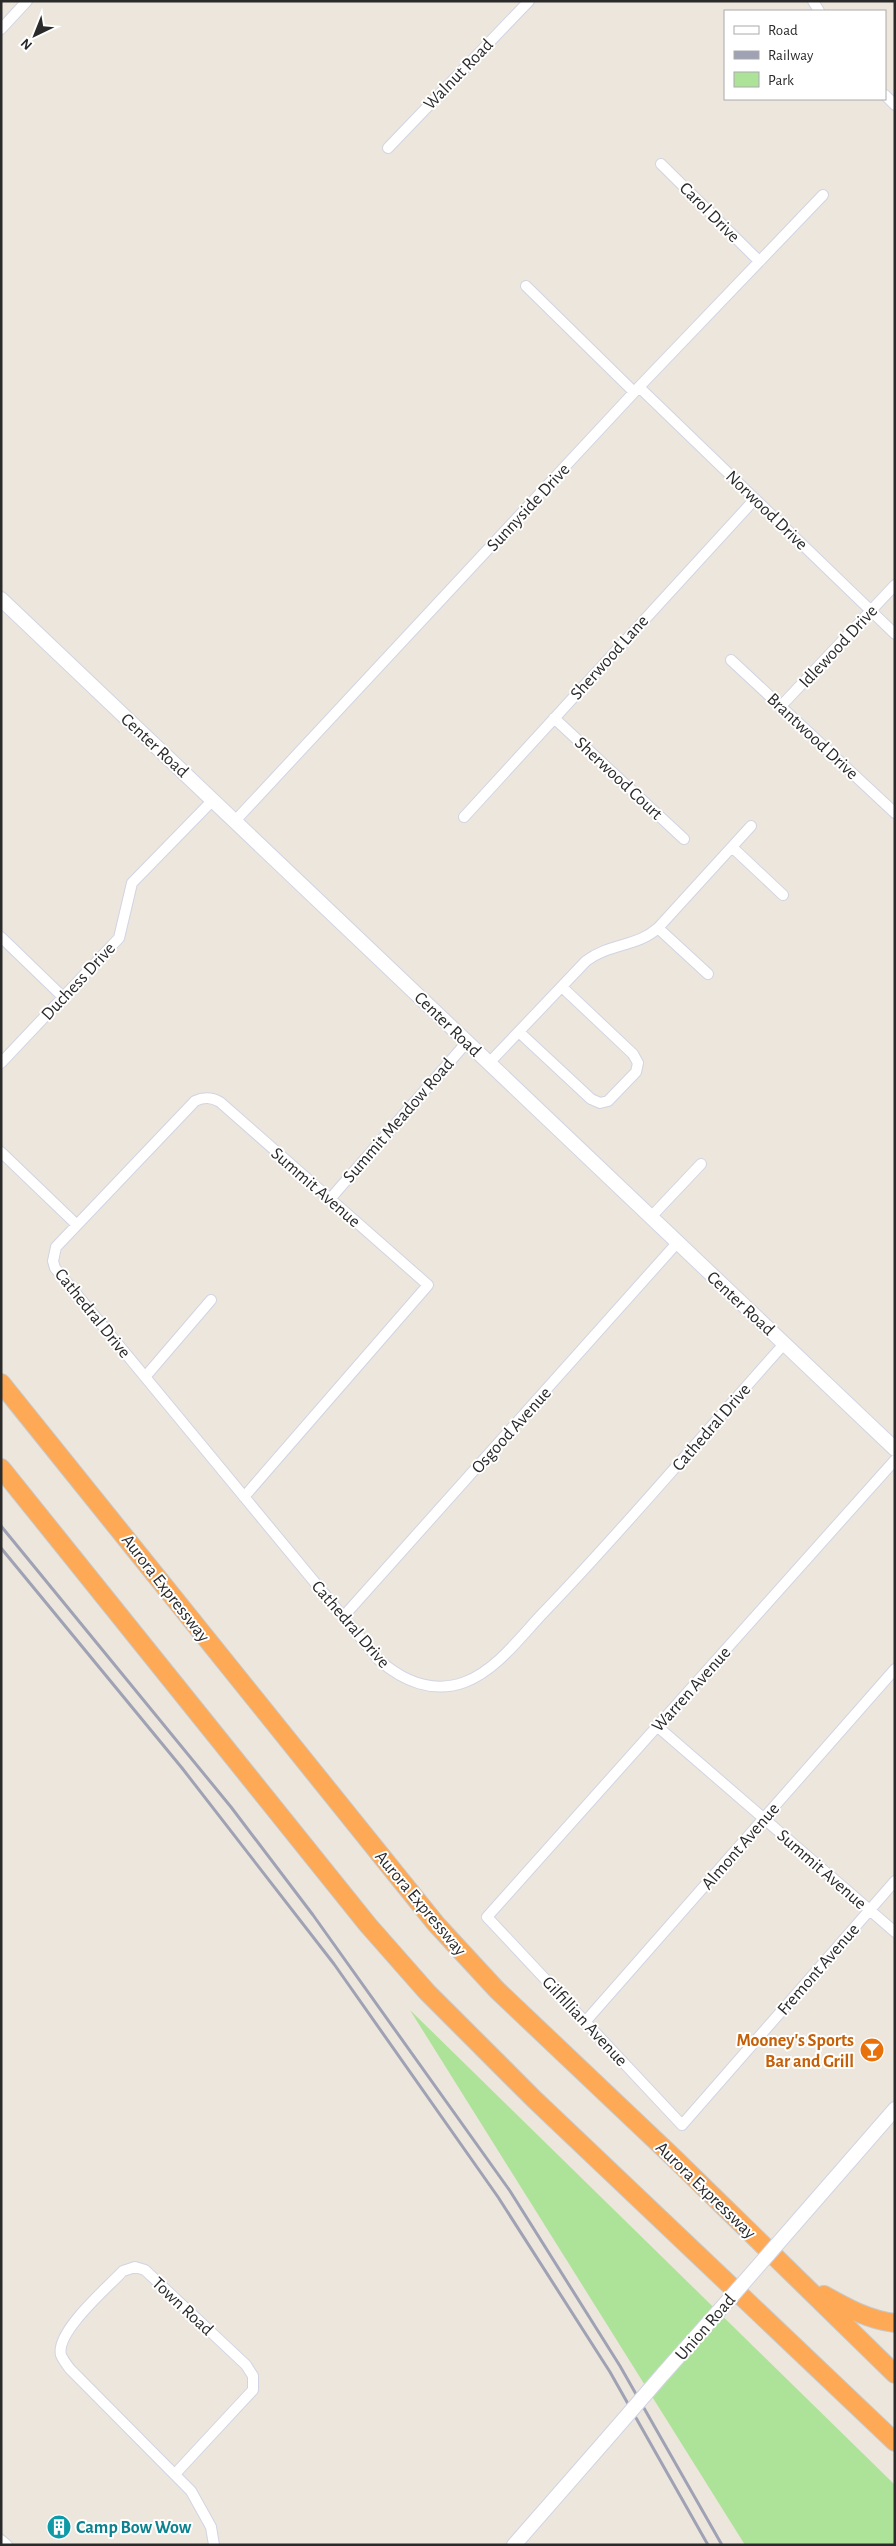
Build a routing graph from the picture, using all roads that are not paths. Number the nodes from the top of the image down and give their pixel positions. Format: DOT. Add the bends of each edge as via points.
graph roads {
  1 [pos="27,1"];
  2 [pos="529,1"];
  3 [pos="1,29"];
  4 [pos="886,96"];
  5 [pos="895,105"];
  6 [pos="388,148"];
  7 [pos="661,164"];
  8 [pos="823,195"];
  9 [pos="759,260"];
  10 [pos="526,286"];
  11 [pos="637,390"];
  12 [pos="755,499"];
  13 [pos="895,585"];
  14 [pos="1,599"];
  15 [pos="870,611"];
  16 [pos="895,634"];
  17 [pos="731,660"];
  18 [pos="782,706"];
  19 [pos="554,718"];
  20 [pos="213,800"];
  21 [pos="895,813"];
  22 [pos="464,817"];
  23 [pos="235,821"];
  24 [pos="751,826"];
  25 [pos="684,839"];
  26 [pos="732,847"];
  27 [pos="783,895"];
  28 [pos="658,928"];
  29 [pos="1,937"];
  30 [pos="708,974"];
  31 [pos="562,987"];
  32 [pos="63,997"];
  33 [pos="519,1032"];
  34 [pos="467,1042"];
  35 [pos="1,1062"];
  36 [pos="489,1063"];
  37 [pos="1,1152"];
  38 [pos="701,1164"];
  39 [pos="330,1199"];
  40 [pos="650,1218"];
  41 [pos="77,1225"];
  42 [pos="677,1243"];
  43 [pos="211,1300"];
  44 [pos="784,1344"];
  45 [pos="145,1377"];
  46 [pos="1,1383"];
  47 [pos="895,1449"];
  48 [pos="895,1460"];
  49 [pos="1,1468"];
  50 [pos="244,1497"];
  51 [pos="344,1617"];
  52 [pos="895,1669"];
  53 [pos="658,1727"];
  54 [pos="764,1819"];
  55 [pos="895,1881"];
  56 [pos="870,1910"];
  57 [pos="486,1917"];
  58 [pos="895,1932"];
  59 [pos="585,2022"];
  60 [pos="895,2108"];
  61 [pos="682,2126"];
  62 [pos="803,2283"];
  63 [pos="895,2323"];
  64 [pos="895,2374"];
  65 [pos="895,2442"];
  66 [pos="175,2474"];
  67 [pos="1,2540"];
  68 [pos="7,2545"];
  69 [pos="214,2545"];
  70 [pos="514,2545"];
  1 -- 3 [label="street"];
  2 -- 6 [label="street, Walnut Road"];
  4 -- 5 [label="street"];
  7 -- 9 [label="street, Carol Drive"];
  8 -- 9 [label="street, Sunnyside Drive"];
  9 -- 11 [label="street, Sunnyside Drive"];
  10 -- 11 [label="street, Norwood Drive"];
  11 -- 12 [label="street, Norwood Drive"];
  11 -- 23 [label="street, Sunnyside Drive"];
  12 -- 15 [label="street, Norwood Drive"];
  12 -- 19 [label="street, Sherwood Lane"];
  13 -- 15 [label="street, Idlewood Drive"];
  14 -- 20 [label="main road, Center Road"];
  15 -- 16 [label="street, Norwood Drive"];
  15 -- 18 [label="street, Idlewood Drive"];
  17 -- 18 [label="street, Brantwood Drive"];
  18 -- 21 [label="street, Brantwood Drive"];
  19 -- 22 [label="street, Sherwood Lane"];
  19 -- 25 [label="street, Sherwood Court"];
  20 -- 23 [label="main road, Center Road"];
  20 -- 32 [label="street, Duchess Drive" via="132,883 119,938"];
  23 -- 34 [label="main road, Center Road"];
  24 -- 26 [label="street"];
  26 -- 27 [label="street"];
  26 -- 28 [label="street"];
  28 -- 30 [label="street"];
  28 -- 31 [label="street" via="648,937 600,951"];
  29 -- 32 [label="street"];
  31 -- 33 [label="street"];
  31 -- 33 [label="street" via="633,1054 638,1063 636,1072 608,1101 600,1103 591,1099"];
  32 -- 35 [label="street, Duchess Drive"];
  33 -- 36 [label="street"];
  34 -- 36 [label="main road, Center Road"];
  34 -- 39 [label="street, Summit Meadow Road"];
  36 -- 40 [label="main road, Center Road"];
  37 -- 41 [label="street"];
  38 -- 40 [label="street"];
  39 -- 41 [label="street, Summit Avenue" via="220,1102 201,1098"];
  39 -- 50 [label="street, Summit Avenue" via="428,1285"];
  40 -- 42 [label="main road, Center Road"];
  41 -- 45 [label="street, Cathedral Drive" via="56,1247 55,1268"];
  42 -- 44 [label="main road, Center Road"];
  42 -- 51 [label="street, Osgood Avenue"];
  43 -- 45 [label="street"];
  44 -- 47 [label="main road, Center Road"];
  44 -- 51 [label="street, Cathedral Drive" via="576,1579 492,1666 477,1677 464,1683 434,1687 401,1677 379,1660"];
  45 -- 50 [label="street, Cathedral Drive"];
  46 -- 62 [label="highway, Aurora Expressway" via="436,1924 497,1990"];
  48 -- 53 [label="street, Warren Avenue"];
  49 -- 65 [label="highway" via="368,1925 427,1992 535,2100"];
  50 -- 51 [label="street, Cathedral Drive"];
  52 -- 54 [label="street, Almont Avenue"];
  53 -- 54 [label="street, Summit Avenue"];
  53 -- 57 [label="street, Warren Avenue"];
  54 -- 56 [label="street, Summit Avenue"];
  54 -- 59 [label="street, Almont Avenue"];
  55 -- 56 [label="street, Fremont Avenue"];
  56 -- 58 [label="street, Summit Avenue"];
  56 -- 61 [label="street, Fremont Avenue"];
  57 -- 59 [label="street, Gilfillian Avenue"];
  59 -- 61 [label="street, Gilfillian Avenue"];
  60 -- 70 [label="main road, Union Road, bridge"];
  62 -- 63 [label="highway" via="851,2310 880,2322"];
  62 -- 64 [label="highway, Aurora Expressway"];
  66 -- 66 [label="street, Town Road" via="70,2369 61,2355 62,2341 69,2329 123,2271 135,2267 145,2270 254,2376 253,2390"];
  66 -- 69 [label="street, Town Road" via="191,2491 211,2527"];
  67 -- 68 [label="street"];
}
